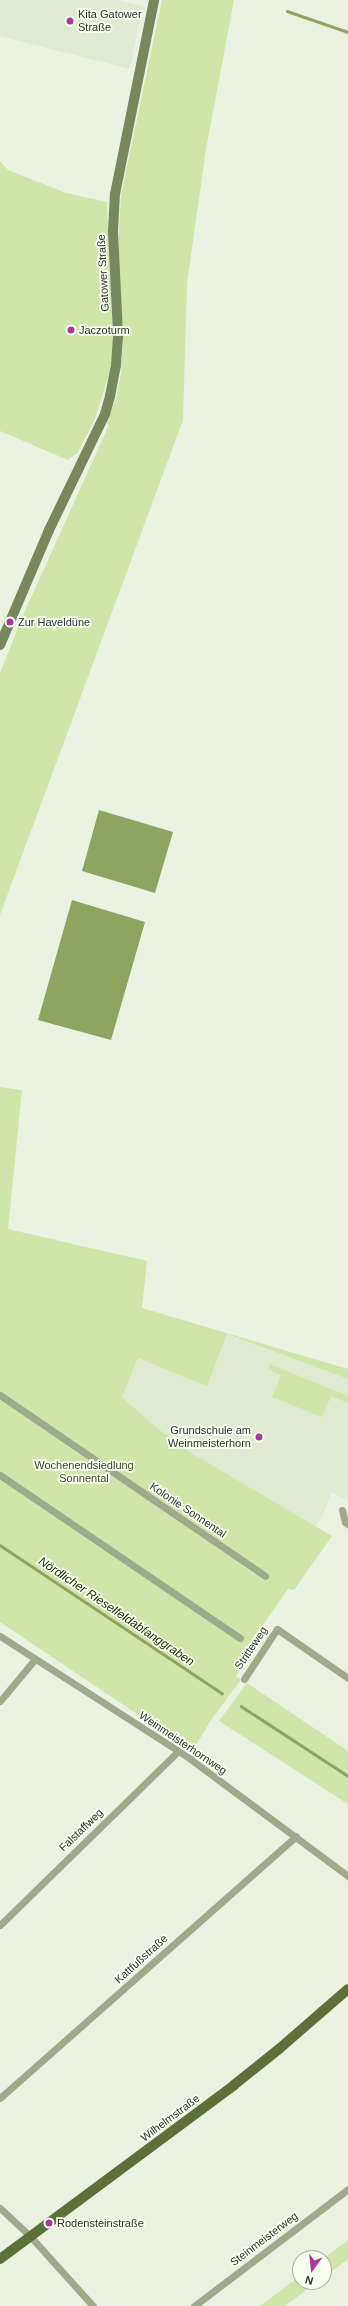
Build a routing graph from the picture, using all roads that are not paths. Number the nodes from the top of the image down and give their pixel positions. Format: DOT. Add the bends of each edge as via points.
graph roads {
  1 [pos="154,0"];
  2 [pos="0,645"];
  3 [pos="0,1395"];
  4 [pos="0,1475"];
  5 [pos="342,1510"];
  6 [pos="348,1524"];
  7 [pos="265,1576"];
  8 [pos="0,1636"];
  9 [pos="240,1638"];
  10 [pos="35,1659"];
  11 [pos="348,1678"];
  12 [pos="244,1679"];
  13 [pos="0,1701"];
  14 [pos="178,1750"];
  15 [pos="296,1836"];
  16 [pos="348,1876"];
  17 [pos="0,1925"];
  18 [pos="348,1989"];
  19 [pos="0,2098"];
  20 [pos="348,2189"];
  21 [pos="0,2208"];
  22 [pos="30,2236"];
  23 [pos="0,2259"];
  24 [pos="93,2306"];
  25 [pos="194,2306"];
  1 -- 2 [label="main road, Gatower Straße" via="115,200 113,231 118,334 110,396 105,414 49,530"];
  3 -- 7 [label="street, Kolonie Sonnental"];
  4 -- 9 [label="street"];
  5 -- 6 [label="street"];
  8 -- 10 [label="street, Weinmeisterhornweg"];
  10 -- 13 [label="street"];
  10 -- 14 [label="street, Weinmeisterhornweg"];
  11 -- 12 [label="street, Stritteweg" via="277,1629"];
  14 -- 15 [label="street, Weinmeisterhornweg"];
  14 -- 17 [label="street, Falstaffweg"];
  15 -- 16 [label="street, Weinmeisterhornweg"];
  15 -- 19 [label="street, Kattfußstraße"];
  18 -- 22 [label="main road, Wilhelmstraße" via="234,2085"];
  20 -- 25 [label="street, Steinmeisterweg"];
  21 -- 22 [label="street"];
  22 -- 23 [label="main road, Wilhelmstraße"];
  22 -- 24 [label="street"];
}
